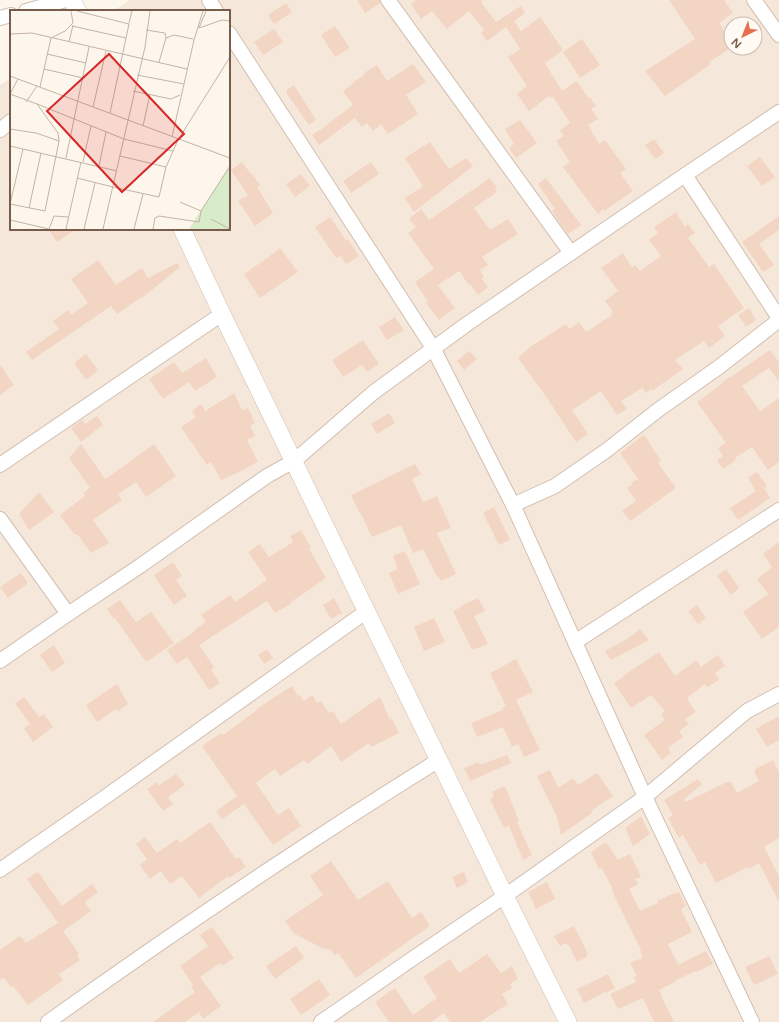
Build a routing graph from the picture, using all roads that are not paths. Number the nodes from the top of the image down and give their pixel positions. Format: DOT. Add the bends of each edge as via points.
graph roads {
  1 [pos="66,0"];
  2 [pos="72,0"];
  3 [pos="209,0"];
  4 [pos="388,0"];
  5 [pos="754,0"];
  6 [pos="30,10"];
  7 [pos="77,10"];
  8 [pos="215,10"];
  9 [pos="10,15"];
  10 [pos="0,18"];
  11 [pos="230,35"];
  12 [pos="779,35"];
  13 [pos="779,112"];
  14 [pos="10,122"];
  15 [pos="0,130"];
  16 [pos="685,175"];
  17 [pos="182,230"];
  18 [pos="571,253"];
  19 [pos="222,314"];
  20 [pos="779,319"];
  21 [pos="433,348"];
  22 [pos="294,461"];
  23 [pos="0,465"];
  24 [pos="513,506"];
  25 [pos="779,510"];
  26 [pos="0,519"];
  27 [pos="367,611"];
  28 [pos="68,614"];
  29 [pos="575,642"];
  30 [pos="0,661"];
  31 [pos="779,694"];
  32 [pos="439,760"];
  33 [pos="645,796"];
  34 [pos="0,870"];
  35 [pos="505,896"];
  36 [pos="328,1020"];
  37 [pos="48,1022"];
  38 [pos="568,1022"];
  39 [pos="752,1022"];
  1 -- 6 [label="street"];
  2 -- 7 [label="street"];
  3 -- 8 [label="street"];
  4 -- 18 [label="street"];
  5 -- 12 [label="street"];
  9 -- 10 [label="street"];
  11 -- 21 [label="street"];
  13 -- 16 [label="street"];
  14 -- 15 [label="street"];
  16 -- 18 [label="street"];
  16 -- 20 [label="street"];
  17 -- 19 [label="street"];
  18 -- 21 [label="street"];
  19 -- 22 [label="street"];
  19 -- 23 [label="street"];
  20 -- 24 [label="street" via="607,450 555,486"];
  21 -- 22 [label="street" via="374,392"];
  21 -- 24 [label="street"];
  22 -- 27 [label="street"];
  22 -- 28 [label="street" via="268,476"];
  24 -- 29 [label="street"];
  25 -- 29 [label="street"];
  26 -- 28 [label="street"];
  27 -- 32 [label="street"];
  27 -- 34 [label="street"];
  28 -- 30 [label="street"];
  29 -- 33 [label="street"];
  31 -- 33 [label="street" via="747,711"];
  32 -- 35 [label="street"];
  32 -- 37 [label="street" via="306,845"];
  33 -- 35 [label="street"];
  33 -- 39 [label="street"];
  35 -- 36 [label="street"];
  35 -- 38 [label="street"];
}
